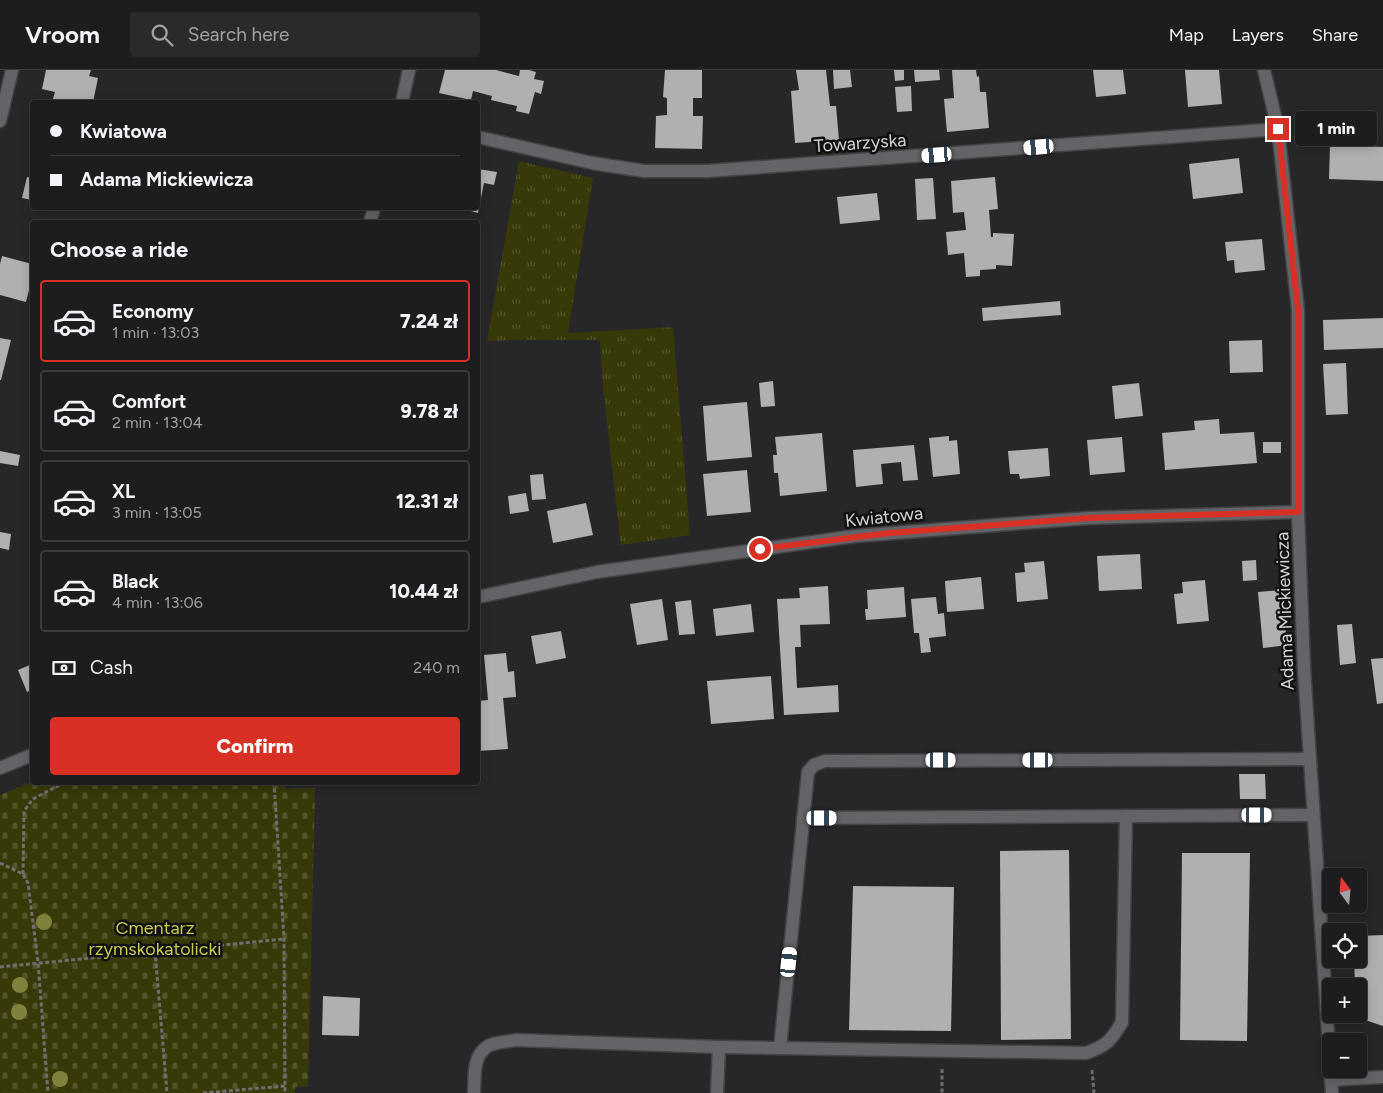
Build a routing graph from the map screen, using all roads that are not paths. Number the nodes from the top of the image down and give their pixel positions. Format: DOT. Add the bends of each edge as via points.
graph roads {
  1 [pos="12,70"];
  2 [pos="409,70"];
  3 [pos="1264,70"];
  4 [pos="402,100"];
  5 [pos="0,121"];
  6 [pos="1278,129"];
  7 [pos="480,137"];
  8 [pos="1298,512"];
  9 [pos="480,597"];
  10 [pos="30,755"];
  11 [pos="1310,759"];
  12 [pos="0,768"];
  13 [pos="1312,815"];
  14 [pos="1126,816"];
  15 [pos="804,818"];
  16 [pos="719,1047"];
  17 [pos="780,1048"];
  18 [pos="1383,1078"];
  19 [pos="1331,1080"];
  20 [pos="474,1093"];
  21 [pos="717,1093"];
  22 [pos="1332,1093"];
  1 -- 5 [label="street"];
  2 -- 4 [label="street"];
  3 -- 6 [label="street, Adama Mickiewicza"];
  6 -- 7 [label="street, Towarzyska" via="708,171 644,171 601,165"];
  6 -- 8 [label="street, Adama Mickiewicza" via="1298,310"];
  8 -- 9 [label="street, Kwiatowa" via="1087,518 873,535 597,572"];
  8 -- 11 [label="street, Adama Mickiewicza"];
  10 -- 12 [label="street"];
  11 -- 13 [label="street, Adama Mickiewicza"];
  11 -- 15 [label="street" via="825,761 814,765 808,772"];
  13 -- 14 [label="street"];
  13 -- 19 [label="street, Adama Mickiewicza"];
  14 -- 15 [label="street"];
  14 -- 17 [label="street" via="1122,1022 1102,1048 1086,1053"];
  15 -- 17 [label="street"];
  16 -- 17 [label="street"];
  16 -- 20 [label="street" via="515,1040 489,1046 479,1054"];
  16 -- 21 [label="street"];
  18 -- 19 [label="street"];
  19 -- 22 [label="street, Adama Mickiewicza"];
}
